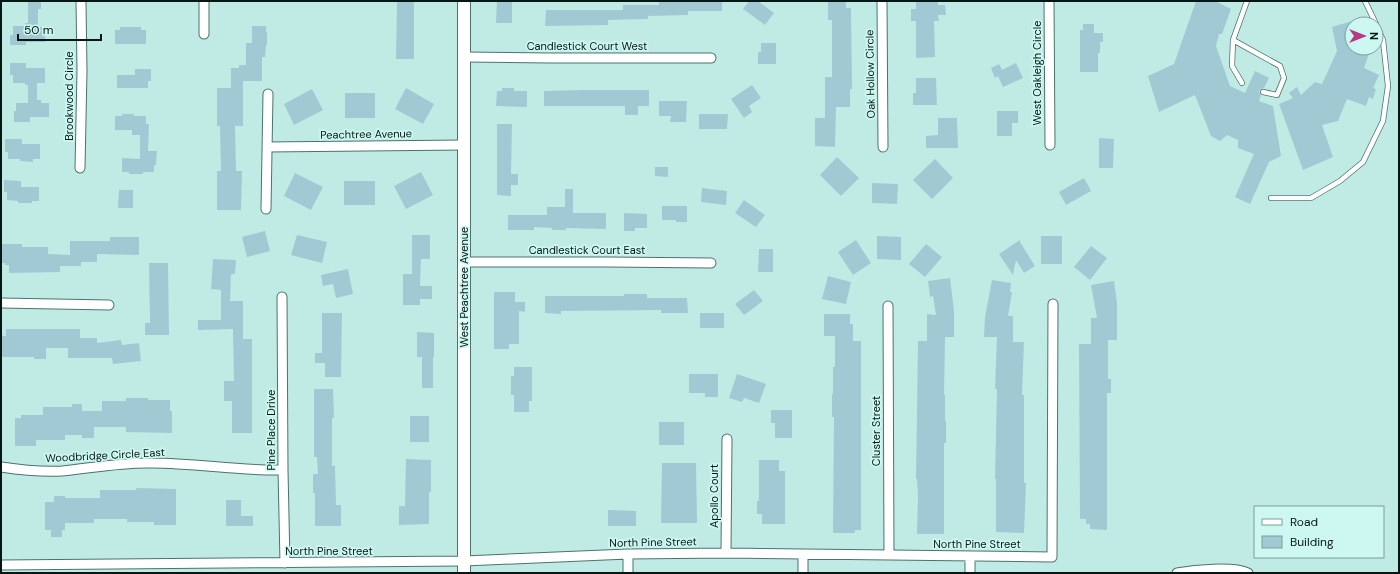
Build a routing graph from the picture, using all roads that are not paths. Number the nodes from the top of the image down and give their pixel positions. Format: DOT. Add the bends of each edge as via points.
graph roads {
  1 [pos="80,1"];
  2 [pos="204,1"];
  3 [pos="464,1"];
  4 [pos="882,1"];
  5 [pos="1049,1"];
  6 [pos="1247,1"];
  7 [pos="1365,1"];
  8 [pos="1372,16"];
  9 [pos="204,34"];
  10 [pos="1233,40"];
  11 [pos="1384,49"];
  12 [pos="464,57"];
  13 [pos="711,58"];
  14 [pos="1242,83"];
  15 [pos="1263,92"];
  16 [pos="268,94"];
  17 [pos="464,145"];
  18 [pos="1050,145"];
  19 [pos="883,146"];
  20 [pos="267,147"];
  21 [pos="80,168"];
  22 [pos="1271,198"];
  23 [pos="266,209"];
  24 [pos="464,262"];
  25 [pos="711,263"];
  26 [pos="282,297"];
  27 [pos="1,303"];
  28 [pos="1053,304"];
  29 [pos="109,306"];
  30 [pos="888,306"];
  31 [pos="726,439"];
  32 [pos="1,467"];
  33 [pos="283,470"];
  34 [pos="726,553"];
  35 [pos="628,554"];
  36 [pos="802,554"];
  37 [pos="888,555"];
  38 [pos="970,557"];
  39 [pos="285,563"];
  40 [pos="1,565"];
  41 [pos="464,567"];
  42 [pos="60,569"];
  43 [pos="628,573"];
  44 [pos="803,573"];
  45 [pos="970,573"];
  46 [pos="1178,573"];
  47 [pos="1248,573"];
  1 -- 21 [label="street, Brookwood Circle"];
  2 -- 9 [label="street"];
  3 -- 12 [label="street, West Peachtree Avenue"];
  4 -- 19 [label="street, Oak Hollow Circle"];
  5 -- 18 [label="street, West Oakleigh Circle"];
  6 -- 10 [label="lane"];
  7 -- 8 [label="lane"];
  10 -- 14 [label="lane" via="1232,66"];
  10 -- 15 [label="lane" via="1280,66 1284,78 1277,95"];
  11 -- 22 [label="lane" via="1388,86 1383,121 1363,162 1340,181 1311,198"];
  12 -- 13 [label="street, Candlestick Court West"];
  12 -- 17 [label="street, West Peachtree Avenue"];
  16 -- 20 [label="street"];
  17 -- 20 [label="street, Peachtree Avenue"];
  17 -- 24 [label="street, West Peachtree Avenue"];
  20 -- 23 [label="street"];
  24 -- 25 [label="street, Candlestick Court East"];
  24 -- 41 [label="street, West Peachtree Avenue"];
  26 -- 33 [label="street, Pine Place Drive"];
  27 -- 29 [label="street"];
  28 -- 38 [label="street, North Pine Street" via="1052,557"];
  30 -- 37 [label="street, Cluster Street"];
  31 -- 34 [label="street, Apollo Court"];
  32 -- 33 [label="street, Woodbridge Circle East" via="61,471 154,462 260,471"];
  33 -- 39 [label="street, Pine Place Drive"];
  34 -- 35 [label="street, North Pine Street"];
  34 -- 36 [label="street, North Pine Street"];
  35 -- 41 [label="street, North Pine Street"];
  35 -- 43 [label="street"];
  36 -- 37 [label="street, North Pine Street"];
  36 -- 44 [label="street"];
  37 -- 38 [label="street, North Pine Street"];
  38 -- 45 [label="street"];
  39 -- 41 [label="street, North Pine Street"];
  39 -- 42 [label="street, North Pine Street"];
  40 -- 42 [label="street, North Pine Street"];
  46 -- 47 [label="street" via="1242,570"];
}
